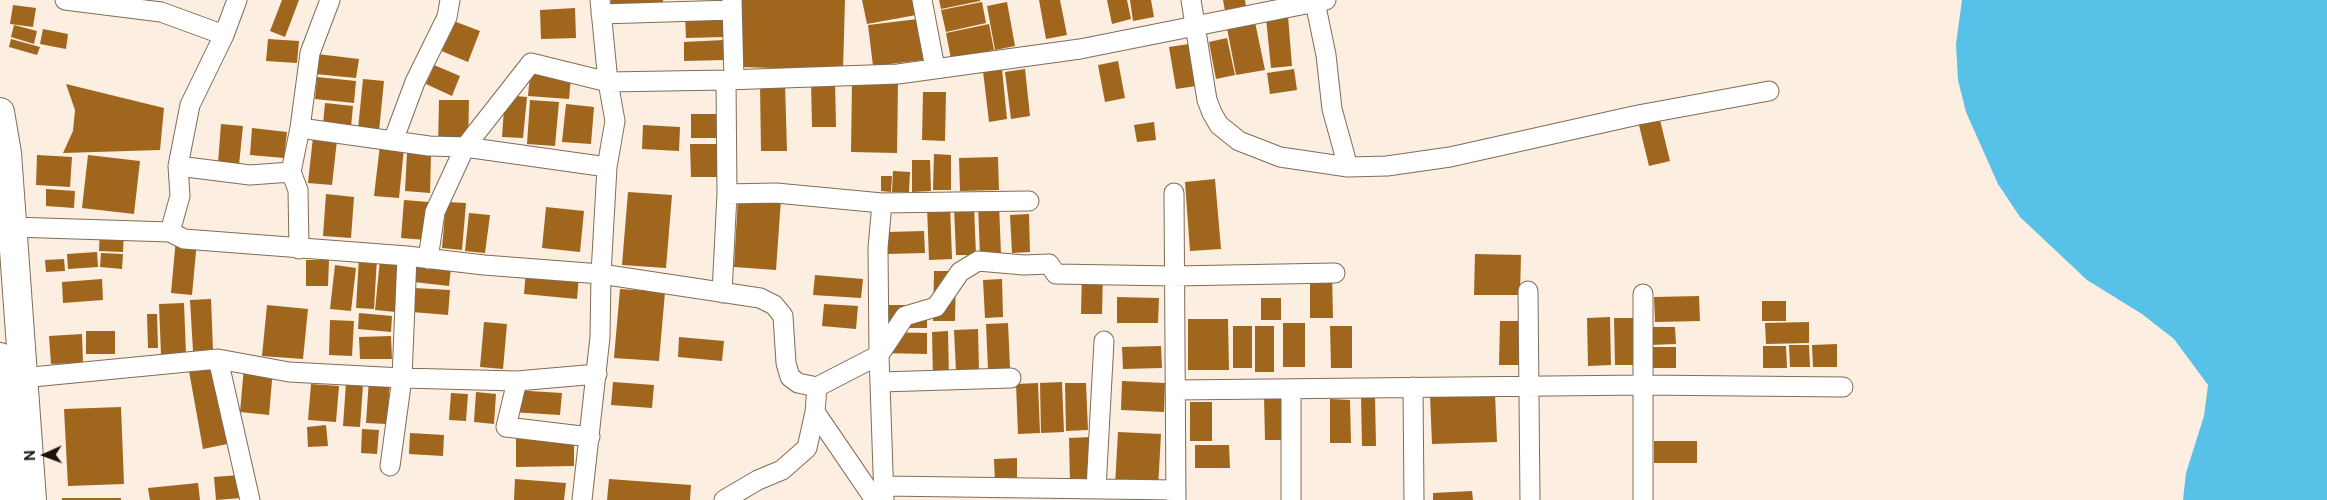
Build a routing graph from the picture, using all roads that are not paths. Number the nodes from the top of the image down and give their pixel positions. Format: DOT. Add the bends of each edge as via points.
graph roads {
  1 [pos="65,0"];
  2 [pos="238,0"];
  3 [pos="330,0"];
  4 [pos="450,0"];
  5 [pos="922,0"];
  6 [pos="1191,0"];
  7 [pos="1315,1"];
  8 [pos="732,5"];
  9 [pos="601,7"];
  10 [pos="1197,26"];
  11 [pos="224,35"];
  12 [pos="935,68"];
  13 [pos="730,80"];
  14 [pos="608,82"];
  15 [pos="1769,91"];
  16 [pos="0,112"];
  17 [pos="300,128"];
  18 [pos="393,141"];
  19 [pos="465,147"];
  20 [pos="178,166"];
  21 [pos="607,167"];
  22 [pos="1348,167"];
  23 [pos="291,172"];
  24 [pos="1174,193"];
  25 [pos="727,194"];
  26 [pos="1029,201"];
  27 [pos="882,203"];
  28 [pos="12,227"];
  29 [pos="170,232"];
  30 [pos="299,248"];
  31 [pos="407,256"];
  32 [pos="428,259"];
  33 [pos="1335,273"];
  34 [pos="600,274"];
  35 [pos="1174,276"];
  36 [pos="1528,291"];
  37 [pos="722,293"];
  38 [pos="1643,294"];
  39 [pos="1104,341"];
  40 [pos="879,355"];
  41 [pos="0,357"];
  42 [pos="218,359"];
  43 [pos="597,374"];
  44 [pos="22,378"];
  45 [pos="402,378"];
  46 [pos="1011,378"];
  47 [pos="517,381"];
  48 [pos="880,382"];
  49 [pos="1643,385"];
  50 [pos="1529,386"];
  51 [pos="817,387"];
  52 [pos="1413,387"];
  53 [pos="1843,387"];
  54 [pos="1176,390"];
  55 [pos="1291,390"];
  56 [pos="815,412"];
  57 [pos="590,437"];
  58 [pos="390,466"];
  59 [pos="1096,489"];
  60 [pos="583,491"];
  61 [pos="881,495"];
  62 [pos="1176,495"];
  63 [pos="9,500"];
  64 [pos="32,500"];
  65 [pos="250,500"];
  66 [pos="724,500"];
  67 [pos="1291,500"];
  68 [pos="1414,500"];
  69 [pos="1530,500"];
  70 [pos="1643,500"];
  1 -- 11 [label="street" via="161,12"];
  2 -- 11 [label="street"];
  3 -- 17 [label="street" via="310,53"];
  4 -- 18 [label="street" via="447,17 414,82"];
  5 -- 12 [label="street"];
  6 -- 10 [label="street"];
  7 -- 10 [label="street"];
  7 -- 22 [label="street" via="1332,109"];
  8 -- 9 [label="street"];
  8 -- 13 [label="street"];
  9 -- 14 [label="street"];
  10 -- 12 [label="street" via="1080,48"];
  10 -- 22 [label="street" via="1207,100 1220,125 1239,142 1280,157"];
  11 -- 20 [label="street" via="190,105"];
  12 -- 13 [label="street" via="898,74"];
  13 -- 14 [label="street"];
  13 -- 25 [label="street"];
  14 -- 19 [label="street" via="531,63"];
  14 -- 21 [label="street" via="615,121"];
  15 -- 22 [label="street" via="1638,115 1450,157 1387,166"];
  16 -- 28 [label="highway"];
  17 -- 18 [label="street"];
  17 -- 23 [label="street"];
  18 -- 19 [label="street"];
  19 -- 21 [label="street"];
  19 -- 32 [label="street" via="435,212"];
  20 -- 23 [label="street" via="250,175"];
  20 -- 29 [label="street" via="180,196"];
  21 -- 34 [label="street"];
  23 -- 30 [label="street" via="298,190"];
  24 -- 35 [label="street"];
  25 -- 27 [label="street" via="776,193"];
  25 -- 37 [label="street"];
  26 -- 27 [label="street"];
  27 -- 40 [label="street" via="878,248"];
  28 -- 29 [label="street"];
  28 -- 44 [label="highway"];
  29 -- 30 [label="street" via="184,239"];
  30 -- 31 [label="street"];
  31 -- 32 [label="street"];
  31 -- 45 [label="street"];
  32 -- 34 [label="street"];
  33 -- 35 [label="street"];
  34 -- 37 [label="street"];
  34 -- 43 [label="street"];
  35 -- 40 [label="street" via="1056,274 1049,264 978,261 960,272 936,307 905,316"];
  35 -- 54 [label="street"];
  36 -- 50 [label="street"];
  37 -- 51 [label="street" via="760,298 780,312 790,377 798,383"];
  38 -- 49 [label="street"];
  39 -- 59 [label="street"];
  40 -- 48 [label="street"];
  40 -- 51 [label="street"];
  41 -- 63 [label="highway"];
  42 -- 44 [label="street"];
  42 -- 45 [label="street" via="289,372"];
  42 -- 65 [label="street"];
  43 -- 47 [label="street"];
  43 -- 57 [label="street"];
  44 -- 64 [label="highway"];
  45 -- 47 [label="street"];
  45 -- 58 [label="street"];
  46 -- 48 [label="street"];
  47 -- 57 [label="street" via="506,427"];
  48 -- 61 [label="street"];
  49 -- 50 [label="street"];
  49 -- 53 [label="street"];
  49 -- 70 [label="street"];
  50 -- 52 [label="street"];
  50 -- 69 [label="street"];
  51 -- 56 [label="street"];
  52 -- 55 [label="street"];
  52 -- 68 [label="street"];
  54 -- 55 [label="street"];
  54 -- 62 [label="street"];
  55 -- 67 [label="street"];
  56 -- 61 [label="street"];
  56 -- 66 [label="street" via="807,448 782,470"];
  57 -- 60 [label="street"];
  59 -- 61 [label="street"];
  59 -- 62 [label="street"];
}
